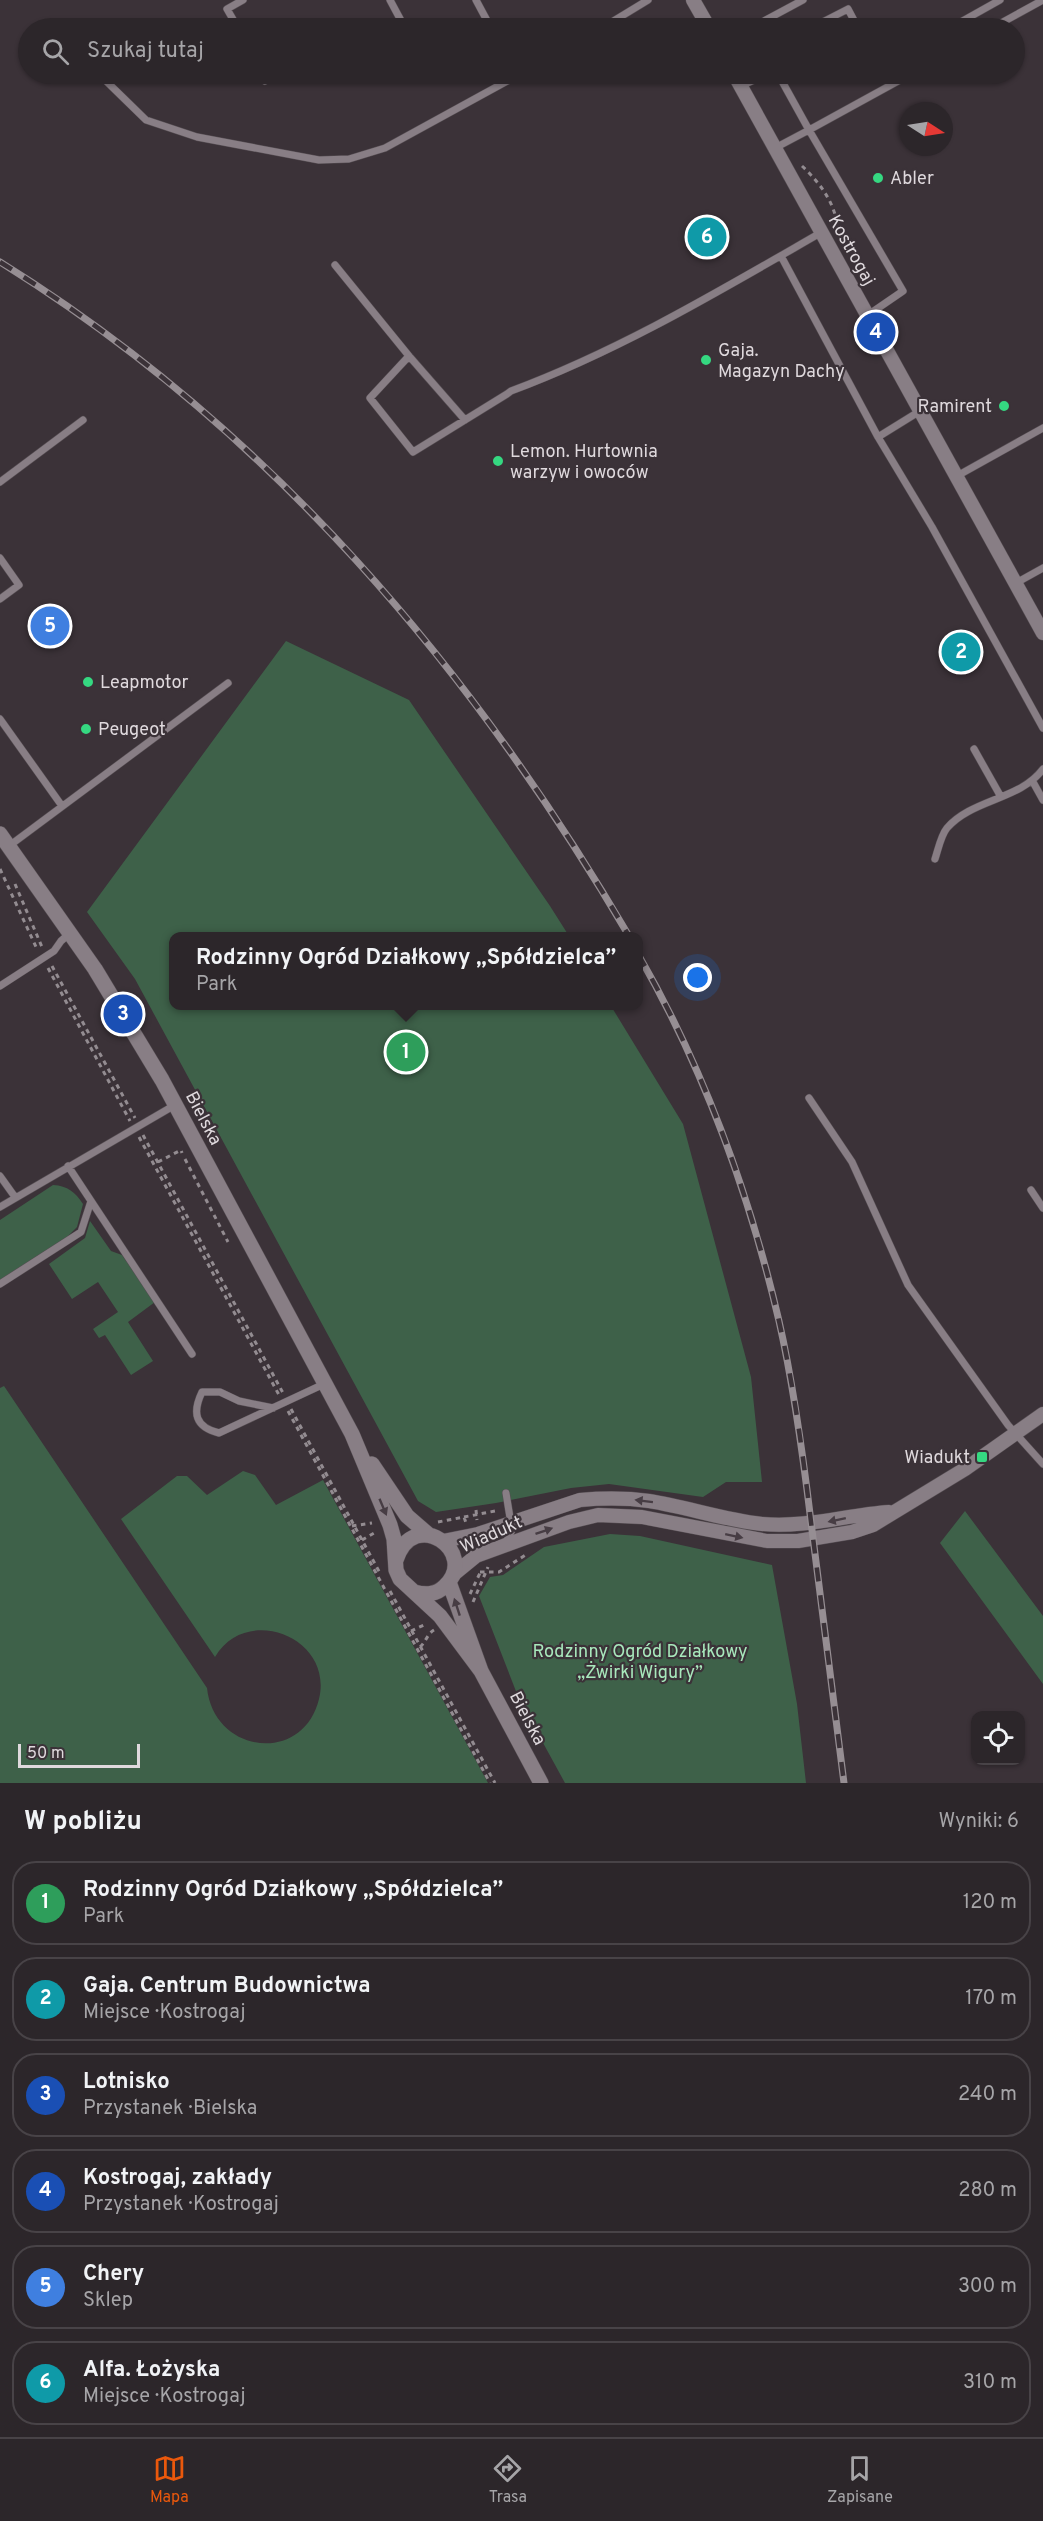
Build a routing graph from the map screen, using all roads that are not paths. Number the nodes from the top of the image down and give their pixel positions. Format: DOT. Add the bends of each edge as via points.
graph roads {
  1 [pos="243,0"];
  2 [pos="390,0"];
  3 [pos="476,0"];
  4 [pos="648,0"];
  5 [pos="693,0"];
  6 [pos="803,0"];
  7 [pos="1000,0"];
  8 [pos="1043,0"];
  9 [pos="232,18"];
  10 [pos="400,18"];
  11 [pos="486,18"];
  12 [pos="618,18"];
  13 [pos="703,18"];
  14 [pos="770,18"];
  15 [pos="830,18"];
  16 [pos="853,18"];
  17 [pos="968,18"];
  18 [pos="1010,18"];
  19 [pos="109,84"];
  20 [pos="501,84"];
  21 [pos="739,84"];
  22 [pos="784,84"];
  23 [pos="893,84"];
  24 [pos="809,130"];
  25 [pos="775,148"];
  26 [pos="822,232"];
  27 [pos="781,256"];
  28 [pos="335,266"];
  29 [pos="868,315"];
  30 [pos="409,356"];
  31 [pos="920,411"];
  32 [pos="84,420"];
  33 [pos="465,420"];
  34 [pos="1043,428"];
  35 [pos="878,437"];
  36 [pos="957,476"];
  37 [pos="0,482"];
  38 [pos="0,558"];
  39 [pos="1043,568"];
  40 [pos="1016,583"];
  41 [pos="0,599"];
  42 [pos="1043,633"];
  43 [pos="228,683"];
  44 [pos="0,719"];
  45 [pos="1043,728"];
  46 [pos="974,749"];
  47 [pos="1043,769"];
  48 [pos="1033,782"];
  49 [pos="1000,797"];
  50 [pos="1043,800"];
  51 [pos="62,806"];
  52 [pos="4,840"];
  53 [pos="935,859"];
  54 [pos="70,934"];
  55 [pos="0,986"];
  56 [pos="809,1098"];
  57 [pos="175,1105"];
  58 [pos="68,1166"];
  59 [pos="0,1176"];
  60 [pos="1031,1190"];
  61 [pos="15,1197"];
  62 [pos="91,1201"];
  63 [pos="0,1207"];
  64 [pos="1043,1208"];
  65 [pos="0,1284"];
  66 [pos="192,1354"];
  67 [pos="324,1384"];
  68 [pos="273,1408"];
  69 [pos="1043,1414"];
  70 [pos="1016,1433"];
  71 [pos="352,1434"];
  72 [pos="1043,1464"];
  73 [pos="506,1493"];
  74 [pos="894,1512"];
  75 [pos="512,1522"];
  76 [pos="436,1538"];
  77 [pos="502,1546"];
  78 [pos="396,1560"];
  79 [pos="452,1578"];
  80 [pos="414,1592"];
  81 [pos="481,1671"];
  82 [pos="541,1783"];
  1 -- 9 [label="lane" via="227,9"];
  2 -- 10 [label="lane"];
  3 -- 11 [label="lane"];
  4 -- 12 [label="lane"];
  5 -- 13 [label="street"];
  6 -- 14 [label="lane"];
  7 -- 17 [label="lane"];
  8 -- 18 [label="lane"];
  15 -- 16 [label="lane" via="848,9"];
  19 -- 20 [label="lane" via="146,120 197,137 319,160 349,159 385,148"];
  21 -- 25 [label="street, Kostrogaj"];
  22 -- 24 [label="lane"];
  23 -- 24 [label="lane"];
  24 -- 25 [label="lane"];
  24 -- 29 [label="lane" via="903,291"];
  25 -- 26 [label="street, Kostrogaj"];
  26 -- 27 [label="lane"];
  26 -- 29 [label="street, Kostrogaj"];
  27 -- 33 [label="lane" via="671,318 560,373 512,391"];
  27 -- 35 [label="lane"];
  28 -- 30 [label="lane"];
  29 -- 31 [label="street, Kostrogaj"];
  30 -- 33 [label="lane"];
  30 -- 33 [label="lane" via="370,398 413,452"];
  31 -- 35 [label="lane"];
  31 -- 36 [label="street, Kostrogaj"];
  32 -- 37 [label="lane"];
  34 -- 36 [label="lane"];
  35 -- 45 [label="lane"];
  36 -- 40 [label="street, Kostrogaj"];
  38 -- 41 [label="lane" via="19,585"];
  39 -- 40 [label="lane"];
  40 -- 42 [label="street, Kostrogaj"];
  43 -- 51 [label="lane"];
  44 -- 51 [label="lane"];
  46 -- 49 [label="lane"];
  47 -- 48 [label="lane"];
  48 -- 49 [label="lane"];
  48 -- 50 [label="lane"];
  49 -- 53 [label="lane" via="967,813 946,829"];
  51 -- 52 [label="lane"];
  52 -- 54 [label="main road, Bielska"];
  54 -- 55 [label="lane" via="54,951"];
  54 -- 57 [label="main road, Bielska" via="113,997"];
  56 -- 70 [label="lane" via="852,1162 908,1285"];
  57 -- 58 [label="lane"];
  57 -- 67 [label="main road, Bielska"];
  58 -- 61 [label="lane"];
  58 -- 62 [label="lane"];
  59 -- 61 [label="lane"];
  60 -- 64 [label="lane"];
  61 -- 63 [label="lane"];
  62 -- 65 [label="lane" via="81,1232"];
  62 -- 66 [label="lane"];
  67 -- 68 [label="lane"];
  67 -- 71 [label="main road, Bielska"];
  68 -- 68 [label="lane" via="219,1433 208,1431 198,1420 195,1406 202,1392 220,1392 238,1401"];
  69 -- 70 [label="street, Wiadukt"];
  70 -- 72 [label="lane"];
  70 -- 74 [label="street, Wiadukt"];
  71 -- 76 [label="main road, Bielska" via="407,1516"];
  71 -- 78 [label="main road, Bielska, one-way" via="390,1525"];
  73 -- 75 [label="lane"];
  74 -- 75 [label="street, Wiadukt, one-way" via="785,1526 649,1501 596,1499 572,1502"];
  77 -- 74 [label="street, Wiadukt, one-way" via="598,1515 642,1517 757,1540 798,1541 852,1532"];
  75 -- 76 [label="street, Wiadukt" via="470,1536"];
  75 -- 77 [label="lane" via="511,1534"];
  76 -- 78 [label="main road" via="413,1538 405,1543"];
  76 -- 79 [label="main road, Bielska" via="453,1555"];
  77 -- 79 [label="street, Wiadukt" via="476,1556"];
  78 -- 80 [label="main road, Bielska" via="400,1579"];
  79 -- 80 [label="main road" via="434,1593"];
  81 -- 79 [label="main road, Bielska, one-way"];
  80 -- 81 [label="main road, Bielska" via="440,1616"];
  81 -- 82 [label="main road, Bielska"];
}
